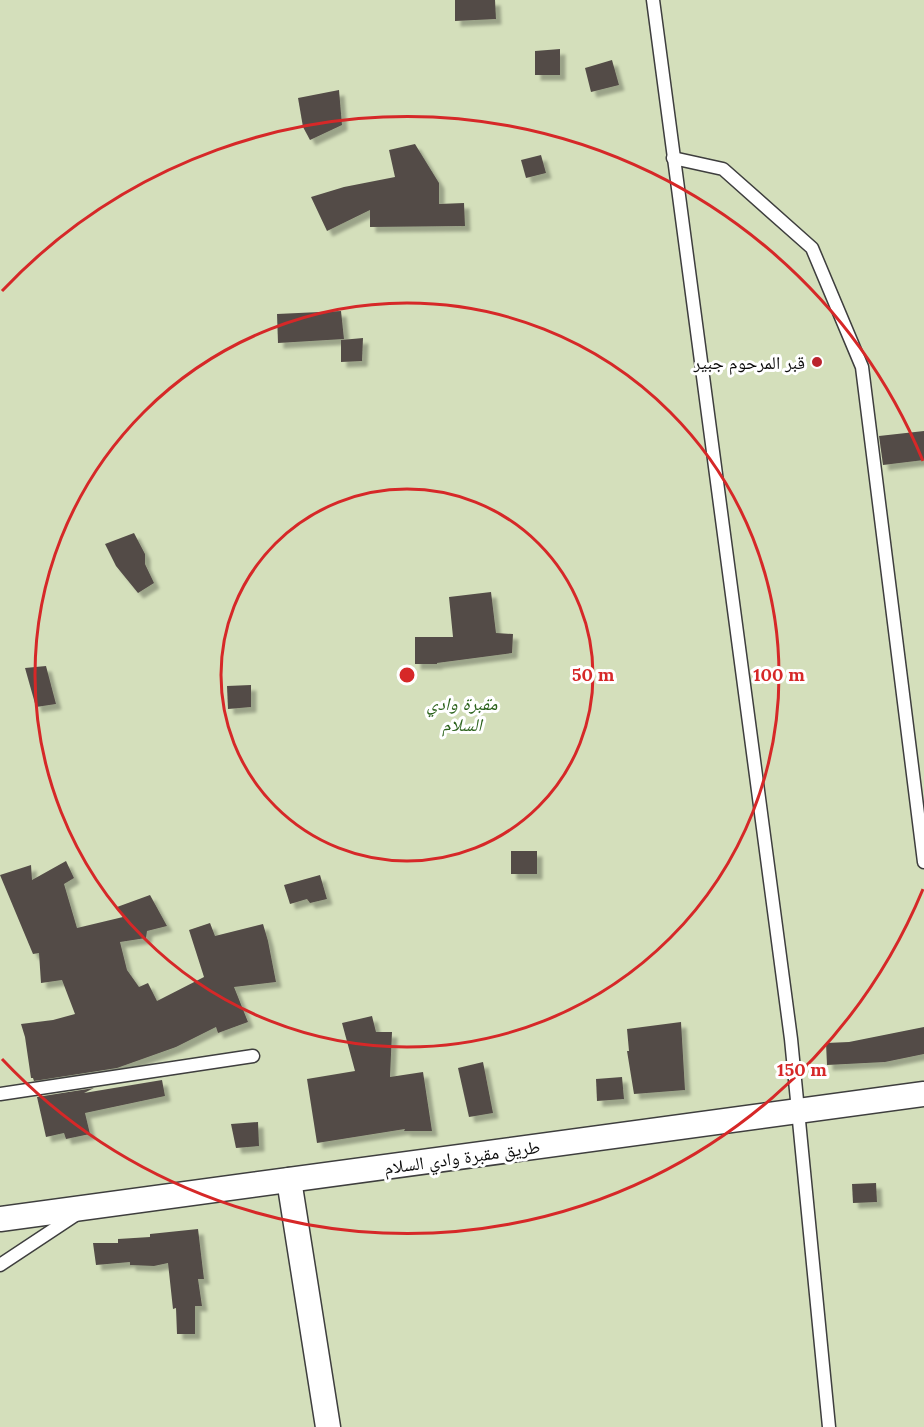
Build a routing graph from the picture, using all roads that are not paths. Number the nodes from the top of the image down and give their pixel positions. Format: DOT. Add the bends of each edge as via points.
graph roads {
  1 [pos="653,0"];
  2 [pos="673,159"];
  3 [pos="924,862"];
  4 [pos="253,1056"];
  5 [pos="0,1094"];
  6 [pos="924,1094"];
  7 [pos="799,1111"];
  8 [pos="289,1180"];
  9 [pos="88,1207"];
  10 [pos="0,1219"];
  11 [pos="0,1265"];
  12 [pos="328,1427"];
  13 [pos="829,1427"];
  1 -- 2 [label="lane"];
  2 -- 3 [label="lane" via="723,169 812,248 862,367"];
  2 -- 7 [label="lane"];
  4 -- 5 [label="lane"];
  6 -- 7 [label="street, طريق مقبرة وادي السلام"];
  7 -- 8 [label="street, طريق مقبرة وادي السلام"];
  7 -- 13 [label="lane"];
  8 -- 9 [label="street, طريق مقبرة وادي السلام"];
  8 -- 12 [label="street"];
  9 -- 10 [label="street, طريق مقبرة وادي السلام"];
  9 -- 11 [label="lane"];
}
